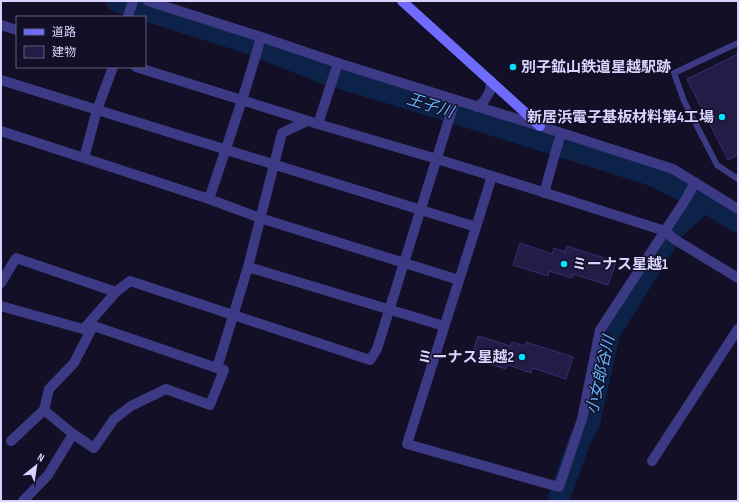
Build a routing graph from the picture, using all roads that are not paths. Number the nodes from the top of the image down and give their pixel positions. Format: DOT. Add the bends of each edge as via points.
graph roads {
  1 [pos="148,1"];
  2 [pos="402,1"];
  3 [pos="1,25"];
  4 [pos="16,30"];
  5 [pos="261,38"];
  6 [pos="738,43"];
  7 [pos="337,64"];
  8 [pos="113,68"];
  9 [pos="139,68"];
  10 [pos="1,80"];
  11 [pos="491,81"];
  12 [pos="242,100"];
  13 [pos="455,100"];
  14 [pos="477,107"];
  15 [pos="97,110"];
  16 [pos="307,120"];
  17 [pos="318,124"];
  18 [pos="540,126"];
  19 [pos="1,131"];
  20 [pos="561,135"];
  21 [pos="225,150"];
  22 [pos="84,158"];
  23 [pos="437,159"];
  24 [pos="274,165"];
  25 [pos="492,176"];
  26 [pos="738,179"];
  27 [pos="694,184"];
  28 [pos="544,193"];
  29 [pos="209,200"];
  30 [pos="738,209"];
  31 [pos="421,210"];
  32 [pos="260,218"];
  33 [pos="476,227"];
  34 [pos="669,234"];
  35 [pos="404,263"];
  36 [pos="248,267"];
  37 [pos="738,278"];
  38 [pos="459,280"];
  39 [pos="1,283"];
  40 [pos="116,292"];
  41 [pos="1,306"];
  42 [pos="390,310"];
  43 [pos="233,315"];
  44 [pos="90,325"];
  45 [pos="444,326"];
  46 [pos="738,329"];
  47 [pos="217,368"];
  48 [pos="44,410"];
  49 [pos="73,434"];
  50 [pos="11,441"];
  51 [pos="652,462"];
  52 [pos="23,501"];
  1 -- 5 [label="street"];
  2 -- 11 [label="street"];
  3 -- 4 [label="street"];
  5 -- 7 [label="street"];
  5 -- 12 [label="street"];
  6 -- 26 [label="lane" via="674,73 684,101 717,165"];
  7 -- 13 [label="street"];
  7 -- 17 [label="street"];
  8 -- 15 [label="street"];
  9 -- 12 [label="street"];
  10 -- 15 [label="street"];
  11 -- 14 [label="street" via="490,91"];
  11 -- 18 [label="street"];
  12 -- 16 [label="street"];
  12 -- 21 [label="street"];
  13 -- 14 [label="street"];
  13 -- 23 [label="street"];
  14 -- 18 [label="street"];
  15 -- 21 [label="street"];
  15 -- 22 [label="street"];
  16 -- 17 [label="street"];
  16 -- 24 [label="street" via="282,133"];
  17 -- 23 [label="street"];
  18 -- 20 [label="street"];
  19 -- 22 [label="street"];
  20 -- 27 [label="street" via="673,169"];
  20 -- 28 [label="street"];
  21 -- 24 [label="street"];
  21 -- 29 [label="street"];
  22 -- 29 [label="street"];
  23 -- 25 [label="street"];
  23 -- 31 [label="street"];
  24 -- 31 [label="street"];
  24 -- 32 [label="street"];
  25 -- 28 [label="street"];
  25 -- 33 [label="street"];
  27 -- 30 [label="street"];
  27 -- 34 [label="street"];
  28 -- 34 [label="street"];
  29 -- 32 [label="street"];
  31 -- 33 [label="street"];
  31 -- 35 [label="street"];
  32 -- 35 [label="street"];
  32 -- 36 [label="street"];
  33 -- 38 [label="street"];
  34 -- 37 [label="street"];
  34 -- 45 [label="street" via="600,330 582,419 559,488 406,444"];
  35 -- 38 [label="street"];
  35 -- 42 [label="street"];
  36 -- 42 [label="street"];
  36 -- 43 [label="street"];
  38 -- 45 [label="street"];
  39 -- 40 [label="street" via="16,258"];
  40 -- 43 [label="street" via="130,281"];
  40 -- 44 [label="street"];
  41 -- 44 [label="street" via="83,329"];
  42 -- 43 [label="street" via="377,349 370,360"];
  42 -- 45 [label="street"];
  43 -- 47 [label="street"];
  44 -- 47 [label="street"];
  44 -- 48 [label="street" via="74,363 49,389"];
  46 -- 51 [label="street"];
  47 -- 49 [label="street" via="224,370 210,405 166,390 132,406 114,419 94,448"];
  48 -- 49 [label="street"];
  48 -- 50 [label="street"];
  49 -- 52 [label="street" via="48,475"];
}
